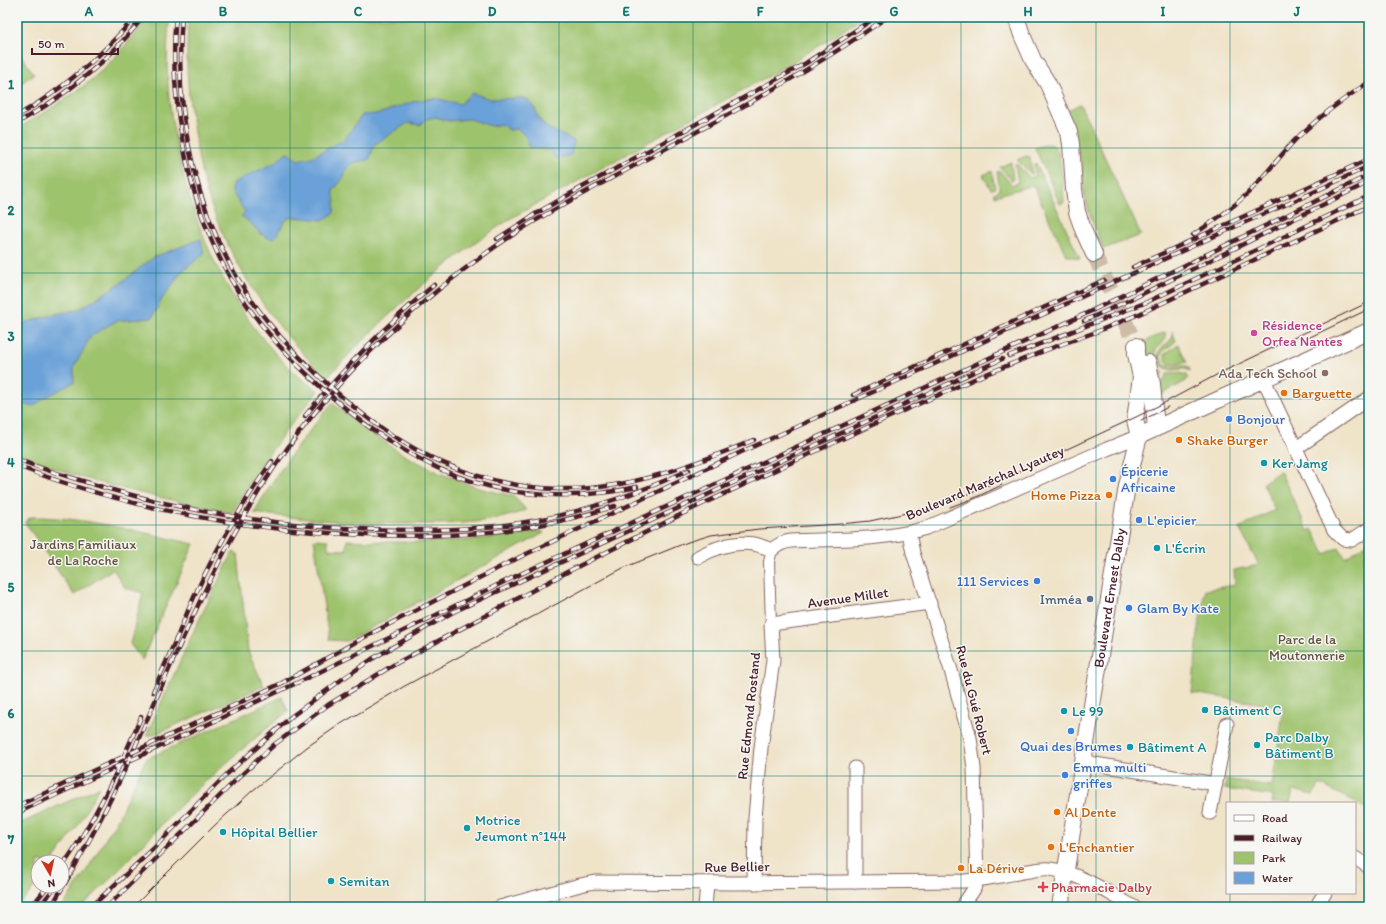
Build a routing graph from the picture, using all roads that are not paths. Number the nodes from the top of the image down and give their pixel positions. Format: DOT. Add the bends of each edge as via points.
graph roads {
  1 [pos="1016,17"];
  2 [pos="1094,254"];
  3 [pos="1369,331"];
  4 [pos="1269,378"];
  5 [pos="1369,398"];
  6 [pos="1156,428"];
  7 [pos="1139,436"];
  8 [pos="1295,449"];
  9 [pos="1369,529"];
  10 [pos="909,533"];
  11 [pos="772,550"];
  12 [pos="698,557"];
  13 [pos="930,603"];
  14 [pos="771,624"];
  15 [pos="1227,724"];
  16 [pos="1083,762"];
  17 [pos="855,768"];
  18 [pos="1216,784"];
  19 [pos="1210,813"];
  20 [pos="1066,872"];
  21 [pos="977,880"];
  22 [pos="855,882"];
  23 [pos="754,883"];
  24 [pos="707,884"];
  25 [pos="500,907"];
  26 [pos="705,907"];
  27 [pos="962,907"];
  28 [pos="1060,907"];
  29 [pos="1134,907"];
  1 -- 2 [label="street" via="1033,60 1038,88 1072,162 1077,212"];
  3 -- 4 [label="street"];
  4 -- 6 [label="street"];
  4 -- 8 [label="street" via="1275,404"];
  5 -- 8 [label="street"];
  6 -- 7 [label="street"];
  6 -- 7 [label="street" via="1150,370 1146,357 1136,346 1141,377 1135,420"];
  7 -- 10 [label="street, Boulevard Maréchal Lyautey"];
  7 -- 16 [label="street, Boulevard Ernest Dalby" via="1127,486"];
  8 -- 9 [label="street" via="1328,519 1339,536 1352,540"];
  10 -- 11 [label="street, Boulevard Maréchal Lyautey" via="885,537 791,541 782,543"];
  10 -- 13 [label="street, Rue du Gué Robert"];
  11 -- 12 [label="street" via="756,544 743,543 716,549"];
  11 -- 14 [label="street, Rue Edmond Rostand" via="769,562"];
  13 -- 14 [label="street, Avenue Millet"];
  13 -- 21 [label="street, Rue du Gué Robert" via="970,738 974,768"];
  14 -- 23 [label="street, Rue Edmond Rostand" via="772,660 755,818"];
  15 -- 18 [label="street"];
  16 -- 18 [label="street"];
  16 -- 20 [label="street, Boulevard Ernest Dalby"];
  17 -- 22 [label="street"];
  18 -- 19 [label="street"];
  20 -- 21 [label="street, Rue Bellier" via="1049,868"];
  20 -- 28 [label="street, Boulevard Ernest Dalby"];
  20 -- 29 [label="street, Rue Bellier"];
  21 -- 22 [label="street, Rue Bellier"];
  21 -- 27 [label="street"];
  22 -- 23 [label="street, Rue Bellier"];
  23 -- 24 [label="street, Rue Bellier"];
  24 -- 25 [label="street, Rue Bellier" via="595,882"];
  24 -- 26 [label="street"];
}
